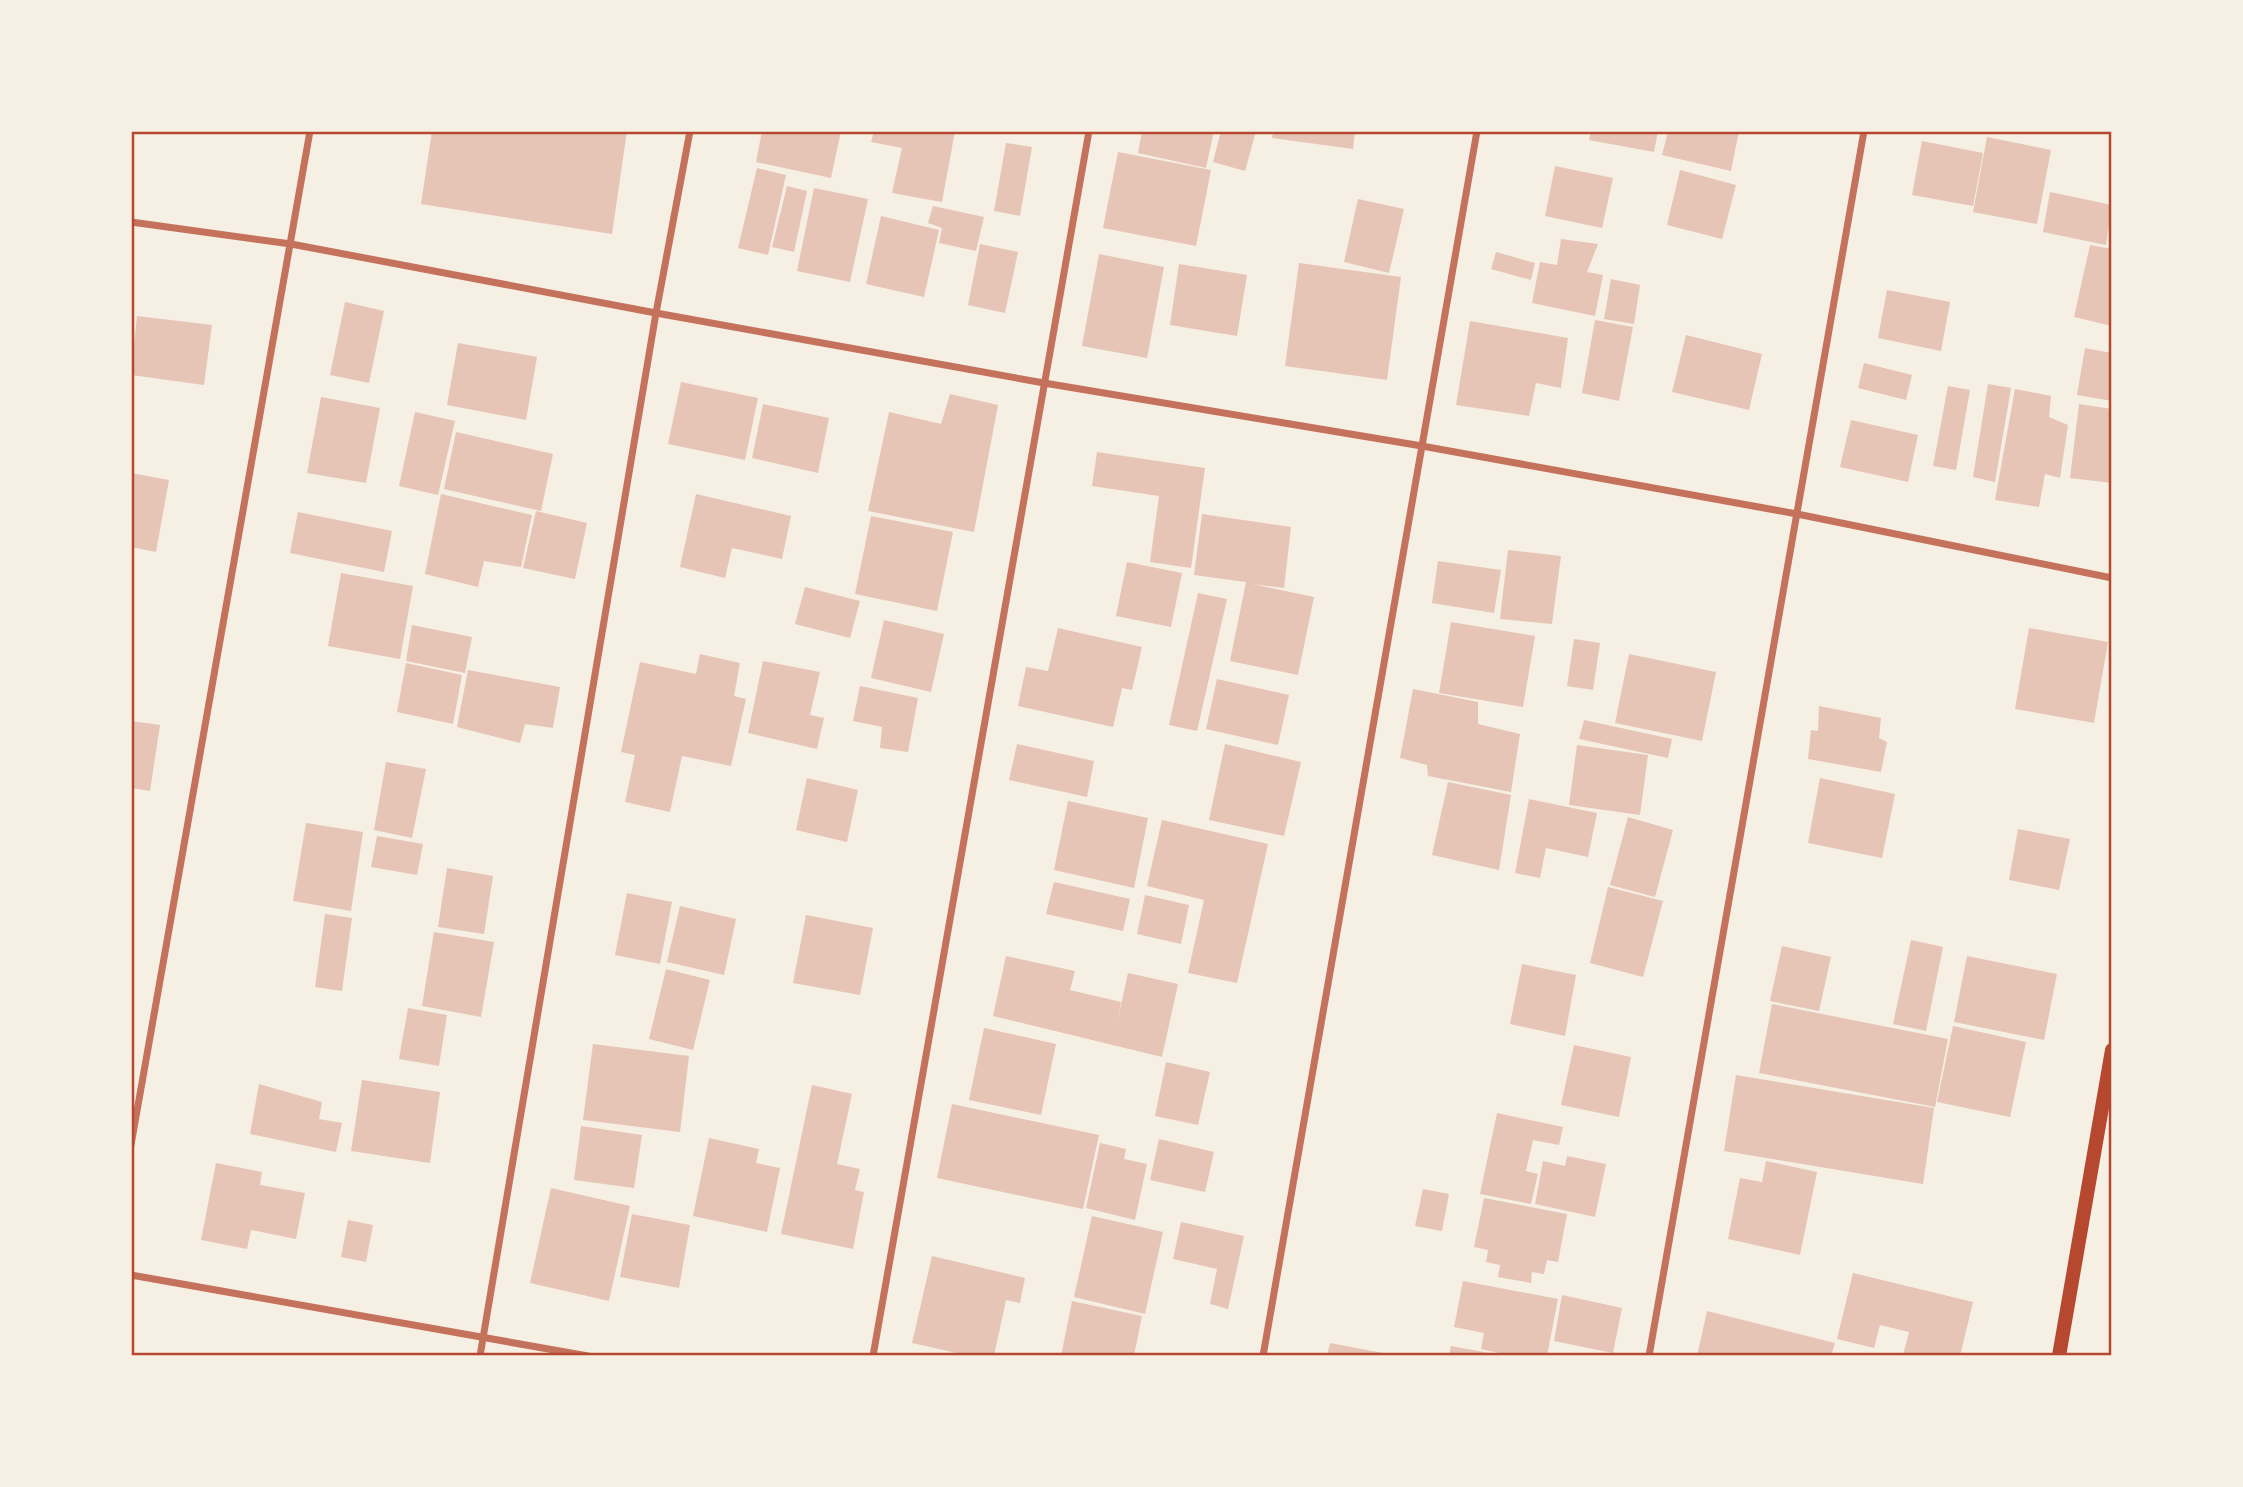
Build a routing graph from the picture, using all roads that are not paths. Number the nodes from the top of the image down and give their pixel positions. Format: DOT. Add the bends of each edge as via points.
graph roads {
  1 [pos="310,131"];
  2 [pos="690,131"];
  3 [pos="1089,131"];
  4 [pos="1477,131"];
  5 [pos="1864,131"];
  6 [pos="131,222"];
  7 [pos="291,244"];
  8 [pos="656,313"];
  9 [pos="1044,383"];
  10 [pos="1422,446"];
  11 [pos="1797,514"];
  12 [pos="2112,578"];
  13 [pos="2112,1051"];
  14 [pos="131,1145"];
  15 [pos="131,1275"];
  16 [pos="483,1337"];
  17 [pos="480,1356"];
  18 [pos="588,1356"];
  19 [pos="873,1356"];
  20 [pos="1263,1356"];
  21 [pos="1648,1356"];
  22 [pos="2059,1356"];
  1 -- 7 [label="street"];
  2 -- 8 [label="street"];
  3 -- 9 [label="street"];
  4 -- 10 [label="street"];
  5 -- 11 [label="street"];
  6 -- 7 [label="street"];
  7 -- 8 [label="street"];
  7 -- 14 [label="street"];
  8 -- 9 [label="street"];
  8 -- 16 [label="street"];
  9 -- 10 [label="street"];
  9 -- 19 [label="street"];
  10 -- 11 [label="street"];
  10 -- 20 [label="street"];
  11 -- 12 [label="street"];
  11 -- 21 [label="street"];
  13 -- 22 [label="main road"];
  15 -- 16 [label="street"];
  16 -- 17 [label="street"];
  16 -- 18 [label="street"];
}
